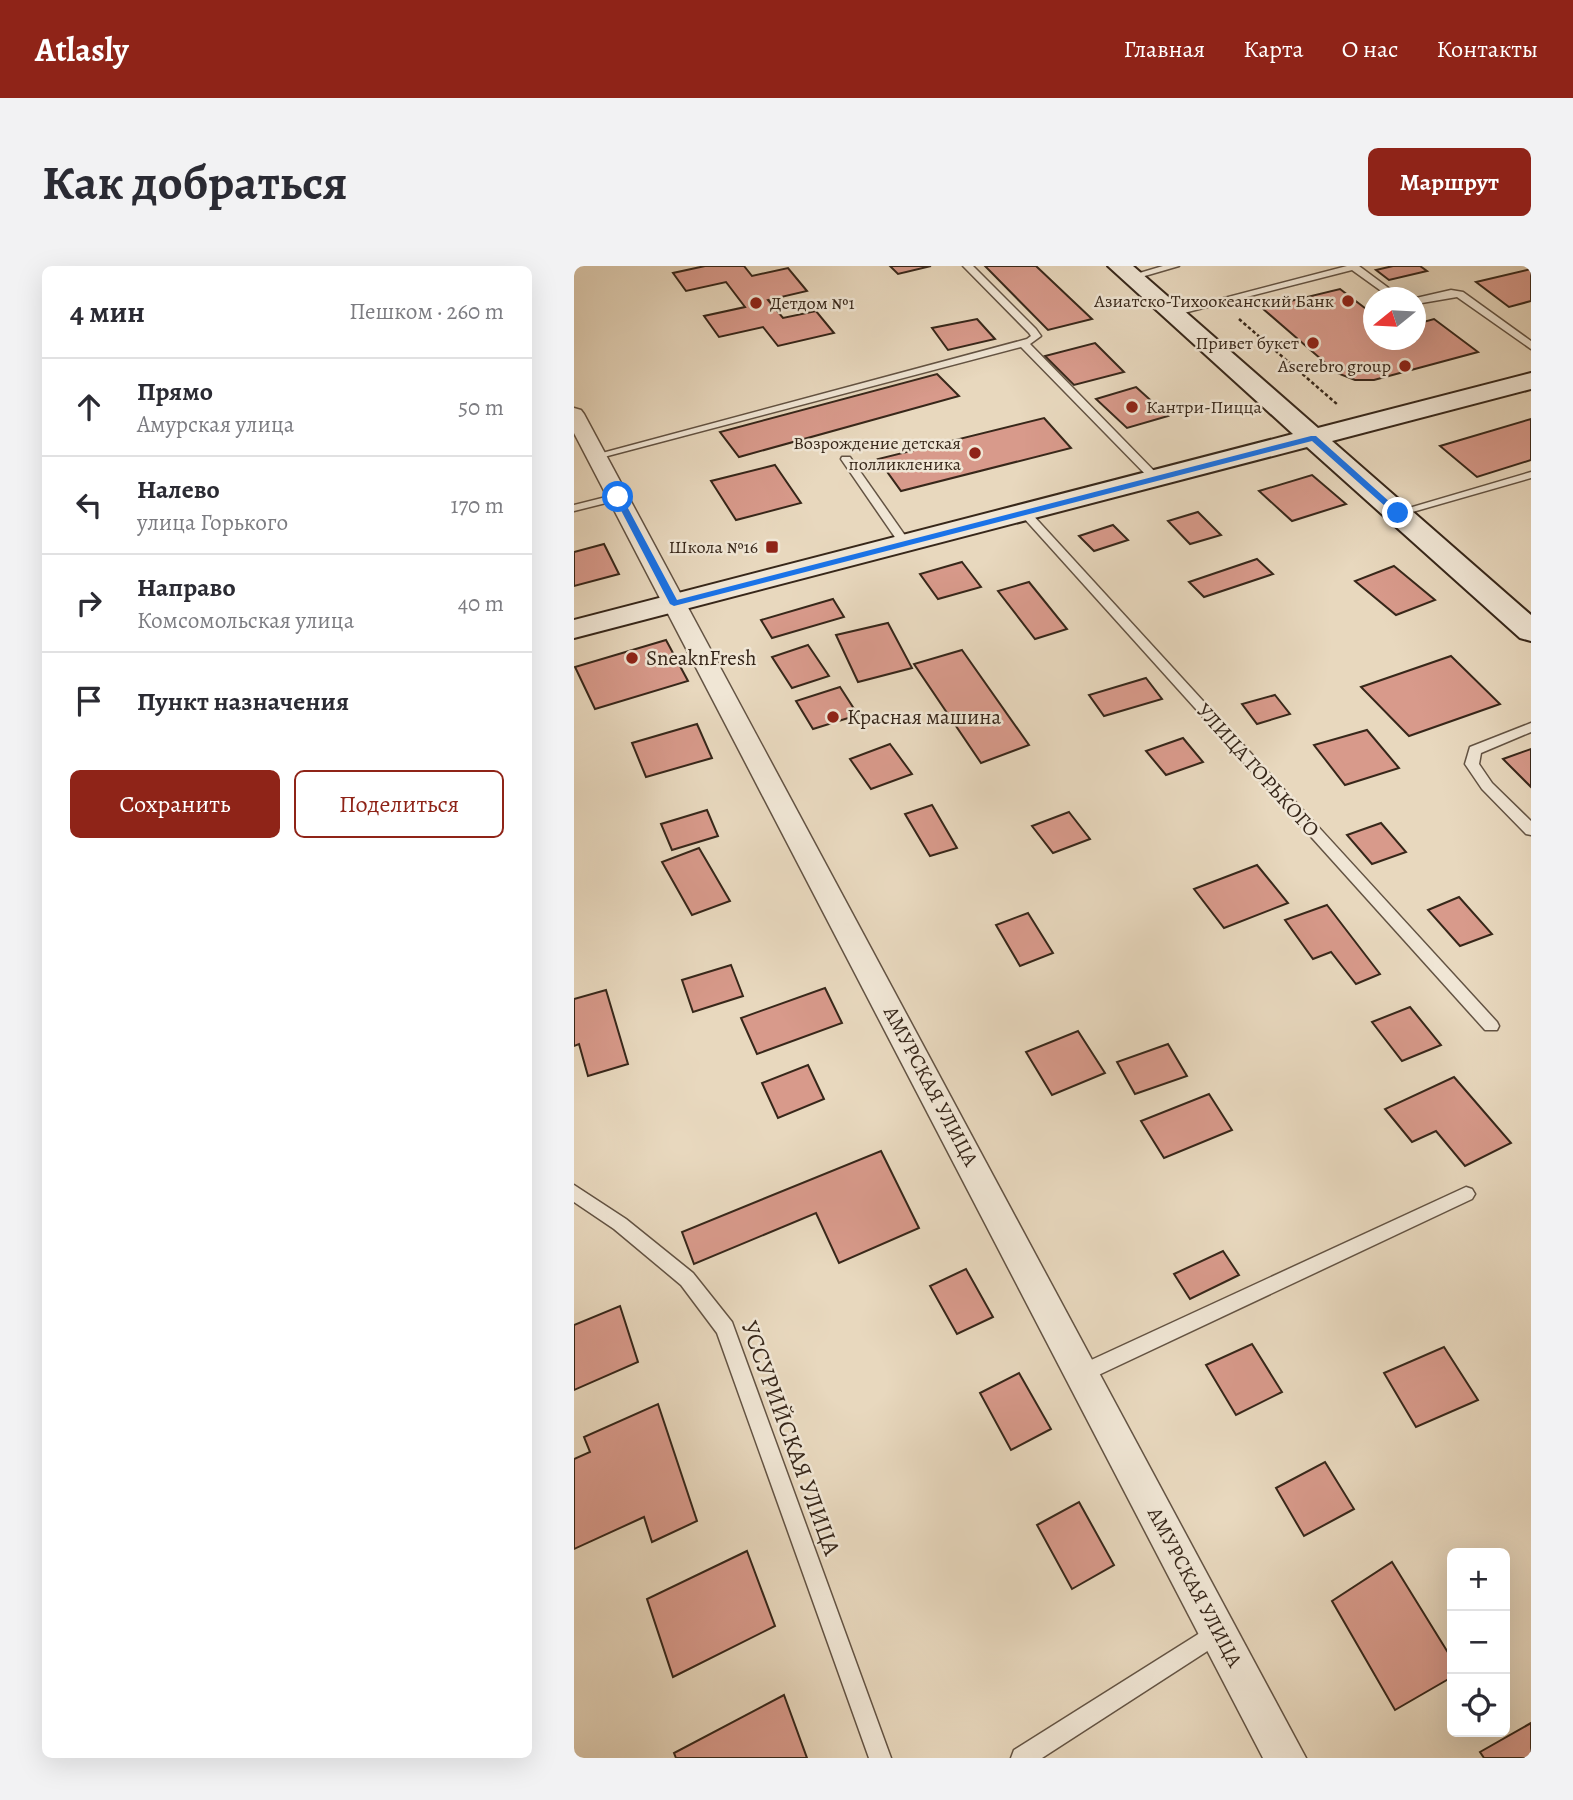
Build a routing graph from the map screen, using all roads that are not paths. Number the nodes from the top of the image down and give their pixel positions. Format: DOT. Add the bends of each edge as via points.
graph roads {
  1 [pos="968,266"];
  2 [pos="1174,266"];
  3 [pos="1329,269"];
  4 [pos="1125,271"];
  5 [pos="1383,287"];
  6 [pos="1426,299"];
  7 [pos="1172,313"];
  8 [pos="1023,343"];
  9 [pos="1531,346"];
  10 [pos="1531,381"];
  11 [pos="574,414"];
  12 [pos="1314,438"];
  13 [pos="596,456"];
  14 [pos="846,459"];
  15 [pos="1531,475"];
  16 [pos="1157,480"];
  17 [pos="618,497"];
  18 [pos="574,508"];
  19 [pos="1398,513"];
  20 [pos="1026,514"];
  21 [pos="905,544"];
  22 [pos="674,604"];
  23 [pos="574,629"];
  24 [pos="1531,631"];
  25 [pos="1531,727"];
  26 [pos="1531,830"];
  27 [pos="1491,1026"];
  28 [pos="574,1192"];
  29 [pos="1466,1194"];
  30 [pos="1083,1373"];
  31 [pos="1219,1632"];
  32 [pos="880,1758"];
  33 [pos="1022,1758"];
  34 [pos="1285,1758"];
  1 -- 8 [label="lane" via="1036,336"];
  2 -- 4 [label="lane"];
  3 -- 5 [label="lane" via="1354,267"];
  3 -- 7 [label="lane"];
  4 -- 7 [label="main road"];
  6 -- 9 [label="lane" via="1460,294"];
  7 -- 12 [label="main road"];
  8 -- 13 [label="lane"];
  8 -- 16 [label="lane"];
  10 -- 12 [label="main road"];
  11 -- 13 [label="street, АМУРСКАЯ УЛИЦА"];
  12 -- 16 [label="main road"];
  12 -- 19 [label="main road"];
  13 -- 17 [label="street, АМУРСКАЯ УЛИЦА"];
  14 -- 21 [label="lane"];
  15 -- 19 [label="lane"];
  16 -- 20 [label="main road"];
  17 -- 18 [label="lane"];
  17 -- 22 [label="street, АМУРСКАЯ УЛИЦА"];
  19 -- 24 [label="main road"];
  20 -- 21 [label="main road"];
  20 -- 27 [label="lane, УЛИЦА ГОРЬКОГО"];
  21 -- 22 [label="main road"];
  22 -- 23 [label="main road"];
  22 -- 30 [label="street, АМУРСКАЯ УЛИЦА"];
  25 -- 26 [label="lane" via="1475,750 1472,764"];
  28 -- 32 [label="lane, УССУРИЙСКАЯ УЛИЦА" via="687,1279 725,1328"];
  29 -- 30 [label="lane"];
  30 -- 31 [label="street, АМУРСКАЯ УЛИЦА"];
  31 -- 33 [label="lane"];
  31 -- 34 [label="street, АМУРСКАЯ УЛИЦА"];
}
